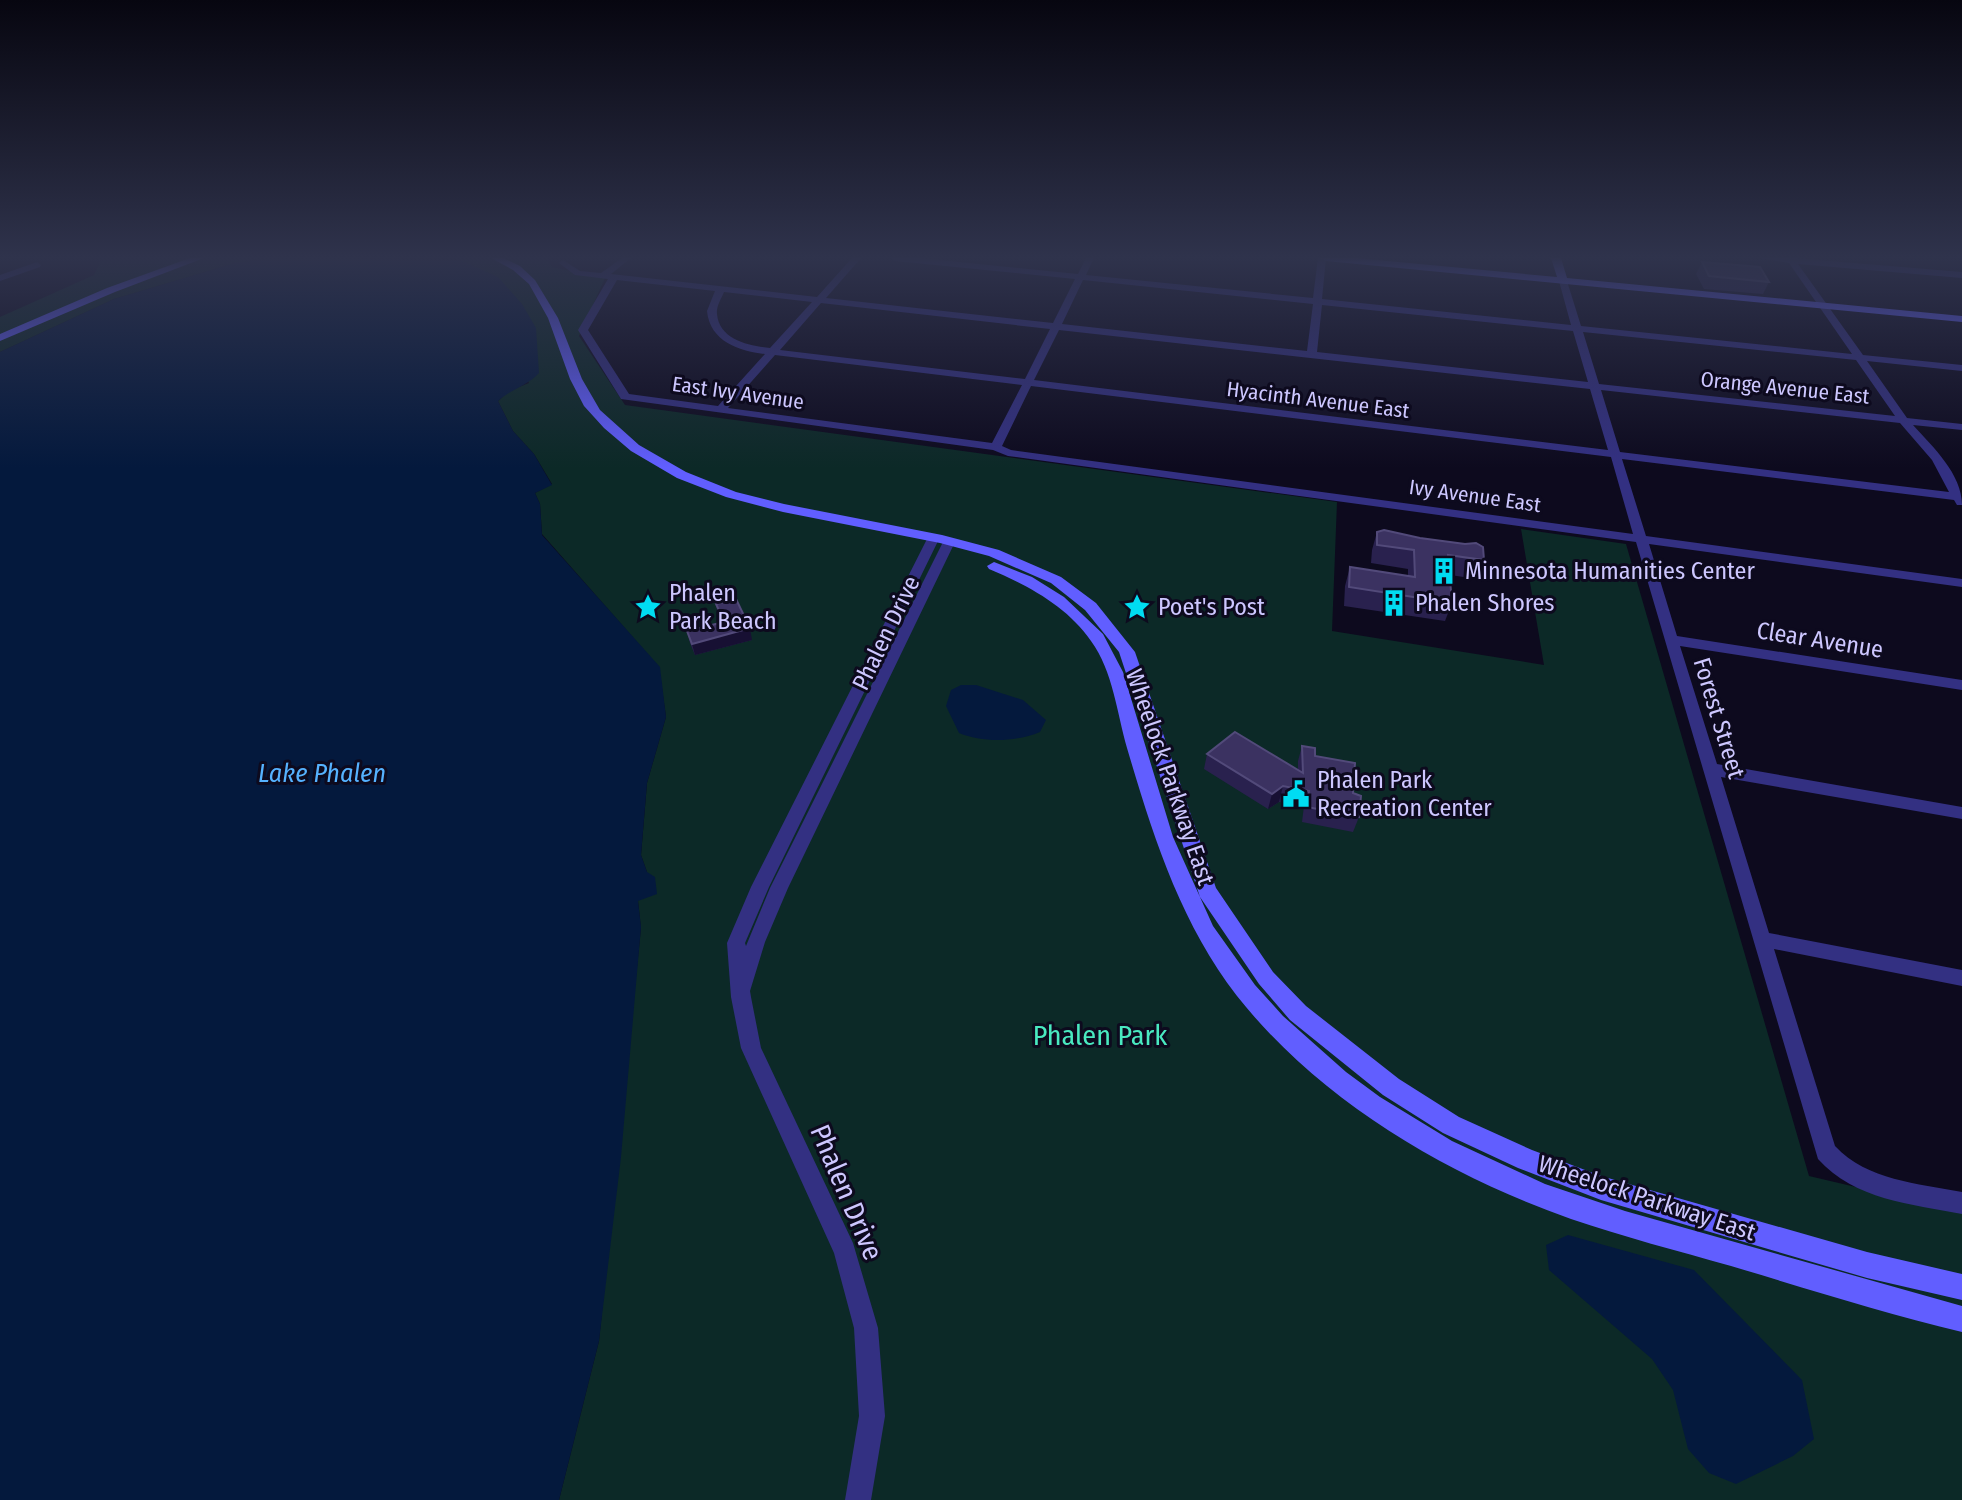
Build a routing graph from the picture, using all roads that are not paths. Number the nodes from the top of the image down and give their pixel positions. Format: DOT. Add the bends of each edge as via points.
graph roads {
  1 [pos="23,328"];
  2 [pos="555,328"];
  3 [pos="584,328"];
  4 [pos="721,328"];
  5 [pos="794,328"];
  6 [pos="1055,328"];
  7 [pos="1074,328"];
  8 [pos="1314,328"];
  9 [pos="1577,328"];
  10 [pos="1838,328"];
  11 [pos="0,338"];
  12 [pos="772,352"];
  13 [pos="1312,355"];
  14 [pos="1859,358"];
  15 [pos="1962,368"];
  16 [pos="1027,384"];
  17 [pos="1595,387"];
  18 [pos="720,410"];
  19 [pos="1903,421"];
  20 [pos="1962,427"];
  21 [pos="990,447"];
  22 [pos="1615,455"];
  23 [pos="1960,499"];
  24 [pos="1640,538"];
  25 [pos="938,545"];
  26 [pos="1962,583"];
  27 [pos="1671,640"];
  28 [pos="1962,685"];
  29 [pos="1710,769"];
  30 [pos="1962,813"];
  31 [pos="1762,939"];
  32 [pos="1962,978"];
  33 [pos="1962,1203"];
  34 [pos="1934,1281"];
  35 [pos="1962,1287"];
  36 [pos="1953,1317"];
  37 [pos="858,1500"];
  1 -- 11 [label="street"];
  2 -- 25 [label="street, Wheelock Parkway East" via="586,400 585,410 597,430 634,461 671,482 749,510"];
  3 -- 18 [label="street, East Ivy Avenue" via="625,397"];
  4 -- 12 [label="street, Hyacinth Avenue East" via="734,345"];
  5 -- 12 [label="street"];
  6 -- 16 [label="street"];
  7 -- 13 [label="street, Orange Avenue East"];
  8 -- 13 [label="street"];
  9 -- 14 [label="street"];
  9 -- 17 [label="street, Forest Street"];
  10 -- 14 [label="street"];
  12 -- 16 [label="street, Hyacinth Avenue East"];
  12 -- 18 [label="street"];
  13 -- 17 [label="street, Orange Avenue East"];
  14 -- 15 [label="street"];
  14 -- 19 [label="street"];
  16 -- 21 [label="street"];
  16 -- 22 [label="street, Hyacinth Avenue East"];
  17 -- 19 [label="street, Orange Avenue East"];
  17 -- 22 [label="street, Forest Street"];
  18 -- 21 [label="street, East Ivy Avenue"];
  19 -- 20 [label="street, Orange Avenue East"];
  19 -- 23 [label="street" via="1937,459"];
  21 -- 24 [label="street, Ivy Avenue East"];
  22 -- 23 [label="street, Hyacinth Avenue East"];
  22 -- 24 [label="street, Forest Street"];
  24 -- 26 [label="street, Ivy Avenue East"];
  24 -- 27 [label="street, Forest Street"];
  25 -- 34 [label="street, Wheelock Parkway East" via="1019,562 1045,574 1112,628 1127,652 1207,891 1266,978 1298,1013 1391,1087 1451,1125 1601,1188"];
  25 -- 36 [label="street, Wheelock Parkway East" via="1013,573 1060,602 1079,617 1107,653 1182,891 1211,943 1277,1025 1374,1107 1438,1147 1520,1187 1604,1217"];
  25 -- 37 [label="street, Phalen Drive" via="779,888 756,942 741,997 751,1048 845,1251 866,1328 872,1416"];
  27 -- 28 [label="street, Clear Avenue"];
  27 -- 29 [label="street, Forest Street"];
  29 -- 30 [label="street"];
  29 -- 31 [label="street, Forest Street"];
  31 -- 32 [label="street"];
  31 -- 33 [label="street, Forest Street" via="1826,1152 1836,1166 1859,1180"];
  34 -- 35 [label="street, Wheelock Parkway East"];
  34 -- 36 [label="street"];
}
